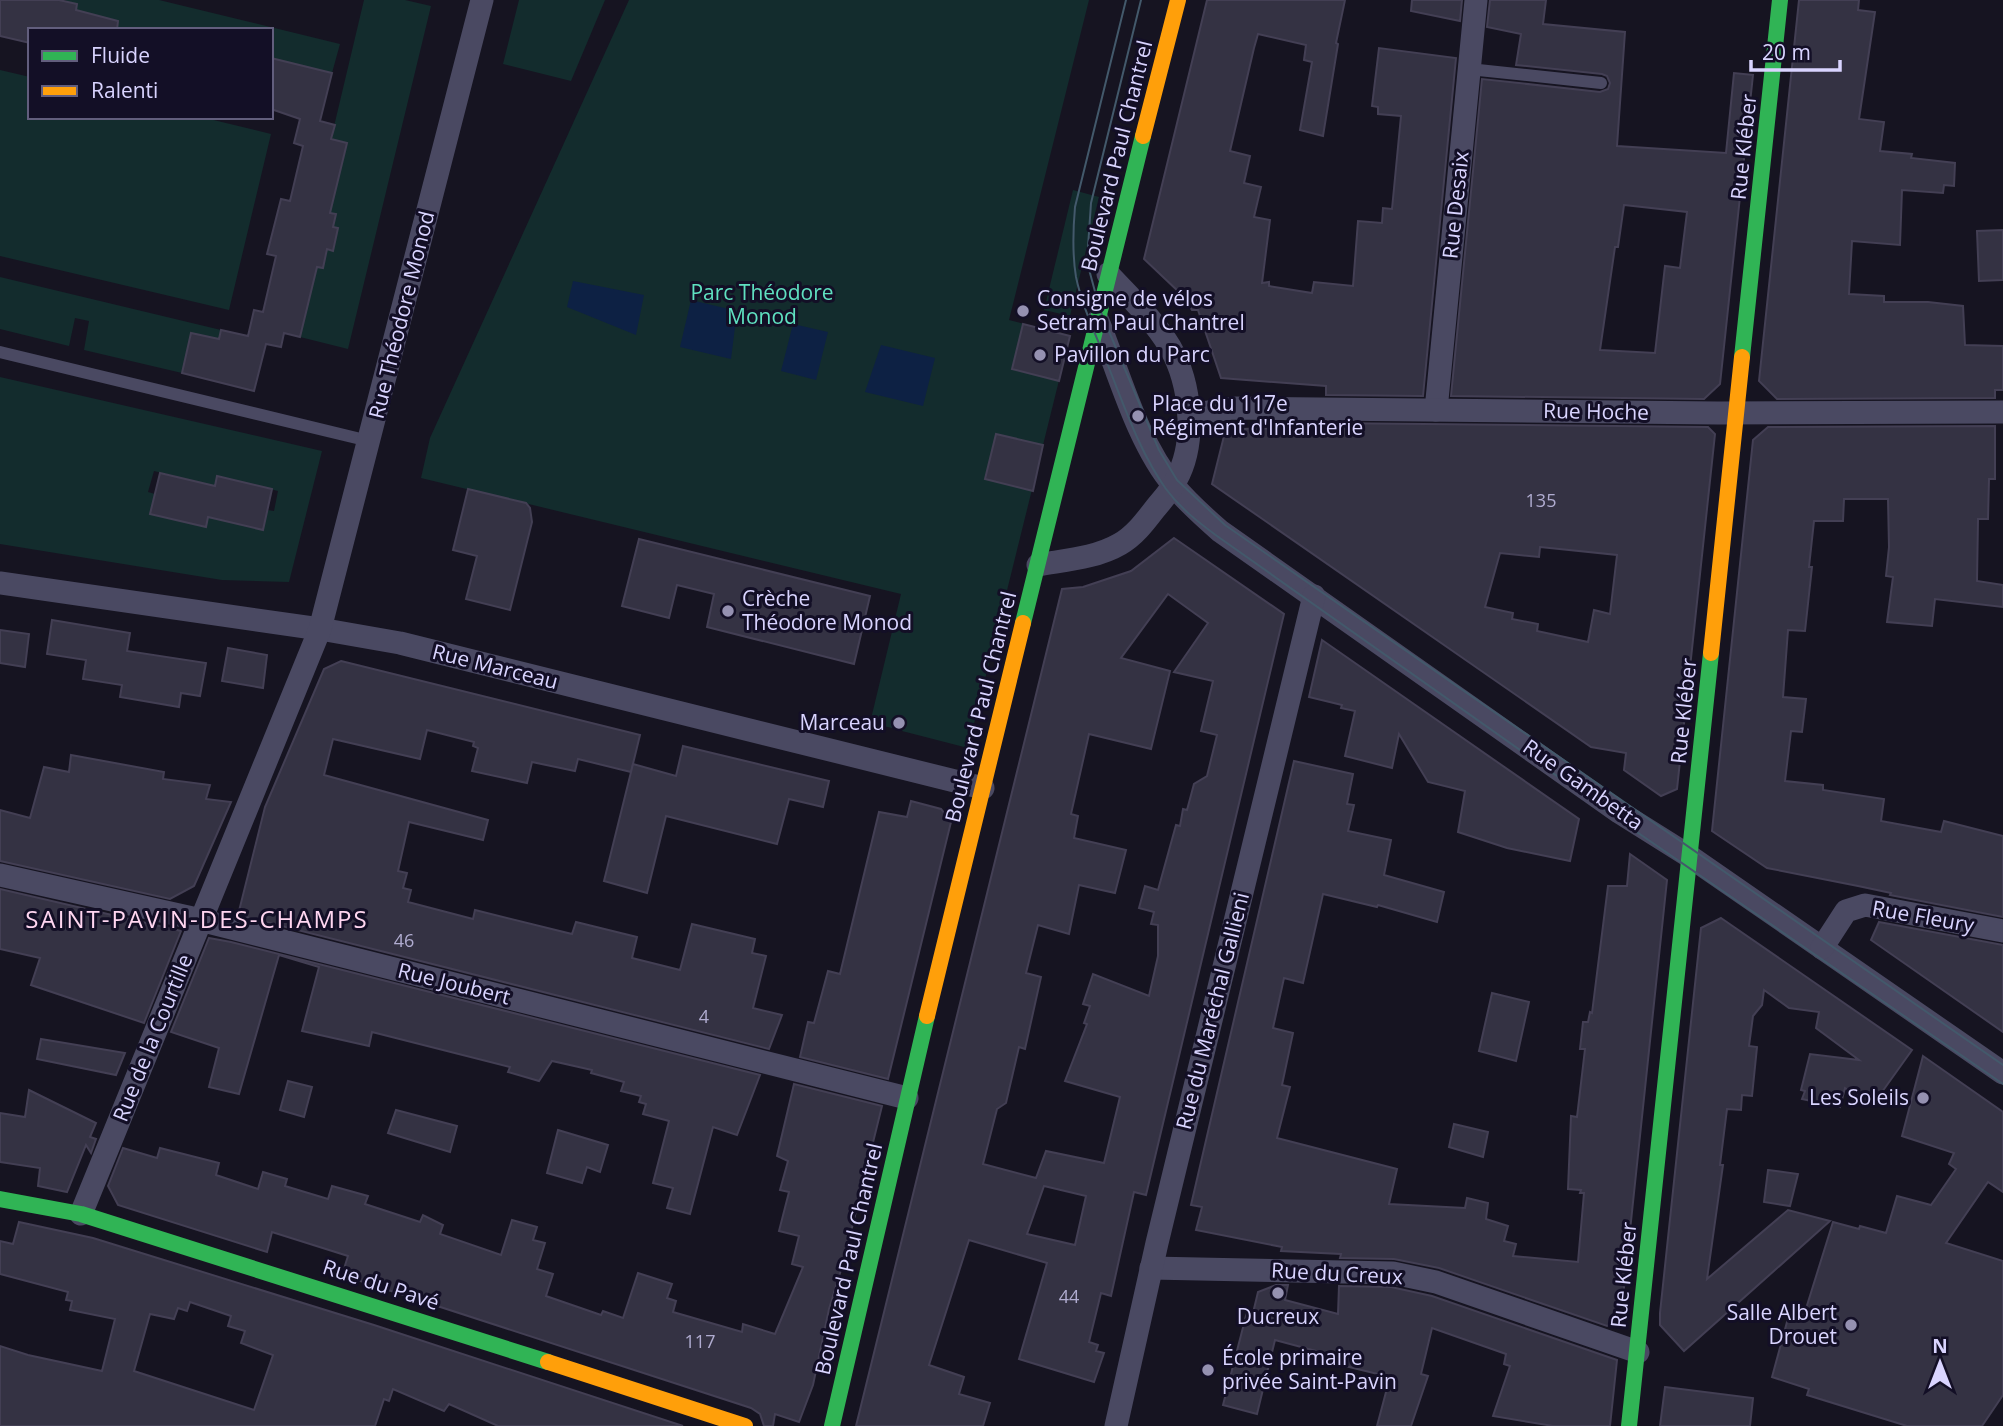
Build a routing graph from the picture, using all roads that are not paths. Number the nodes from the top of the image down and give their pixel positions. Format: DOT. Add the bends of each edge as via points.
graph roads {
  1 [pos="482,0"];
  2 [pos="1178,0"];
  3 [pos="1476,0"];
  4 [pos="1780,0"];
  5 [pos="1469,69"];
  6 [pos="1601,83"];
  7 [pos="1108,274"];
  8 [pos="1098,321"];
  9 [pos="0,352"];
  10 [pos="1436,410"];
  11 [pos="2003,412"];
  12 [pos="1737,414"];
  13 [pos="1189,415"];
  14 [pos="369,442"];
  15 [pos="1173,485"];
  16 [pos="1038,565"];
  17 [pos="0,583"];
  18 [pos="1314,596"];
  19 [pos="320,629"];
  20 [pos="983,788"];
  21 [pos="1689,856"];
  22 [pos="0,875"];
  23 [pos="201,920"];
  24 [pos="2003,931"];
  25 [pos="1822,948"];
  26 [pos="2003,1073"];
  27 [pos="907,1098"];
  28 [pos="0,1199"];
  29 [pos="81,1214"];
  30 [pos="1151,1268"];
  31 [pos="1638,1352"];
  32 [pos="745,1426"];
  33 [pos="832,1426"];
  34 [pos="1116,1426"];
  35 [pos="1629,1426"];
  1 -- 14 [label="street, Rue Théodore Monod"];
  2 -- 7 [label="street, Boulevard Paul Chantrel"];
  3 -- 5 [label="street, Rue Desaix"];
  4 -- 12 [label="street, Rue Kléber"];
  5 -- 6 [label="lane"];
  5 -- 10 [label="street, Rue Desaix"];
  7 -- 8 [label="street, Boulevard Paul Chantrel"];
  7 -- 13 [label="street" via="1169,346 1186,390"];
  8 -- 15 [label="street, Rue Gambetta" via="1130,406"];
  8 -- 16 [label="street, Boulevard Paul Chantrel"];
  9 -- 14 [label="lane"];
  10 -- 12 [label="street, Rue Hoche"];
  10 -- 13 [label="street, Rue Hoche" via="1233,408"];
  11 -- 12 [label="street, Rue Hoche"];
  12 -- 21 [label="street, Rue Kléber"];
  13 -- 15 [label="street" via="1186,450"];
  14 -- 19 [label="street, Rue Théodore Monod"];
  15 -- 16 [label="street" via="1120,544 1100,553"];
  15 -- 18 [label="street, Rue Gambetta" via="1220,531"];
  16 -- 20 [label="street, Boulevard Paul Chantrel"];
  17 -- 19 [label="street, Rue Marceau"];
  18 -- 21 [label="street, Rue Gambetta" via="1619,812"];
  18 -- 30 [label="street, Rue du Maréchal Gallieni"];
  19 -- 20 [label="street, Rue Marceau" via="400,643"];
  19 -- 23 [label="street, Rue de la Courtille"];
  20 -- 27 [label="street, Boulevard Paul Chantrel"];
  21 -- 25 [label="street, Rue Gambetta"];
  21 -- 31 [label="street, Rue Kléber"];
  22 -- 23 [label="street, Rue Joubert"];
  23 -- 27 [label="street, Rue Joubert"];
  23 -- 29 [label="street, Rue de la Courtille"];
  24 -- 25 [label="street, Rue Fleury" via="1865,905 1846,911"];
  25 -- 26 [label="street, Rue Gambetta"];
  27 -- 33 [label="street, Boulevard Paul Chantrel"];
  28 -- 29 [label="street, Rue du Pavé"];
  29 -- 32 [label="street, Rue du Pavé"];
  30 -- 31 [label="street, Rue du Creux" via="1393,1273 1436,1282"];
  30 -- 34 [label="street, Rue du Maréchal Gallieni"];
  31 -- 35 [label="street, Rue Kléber"];
}
